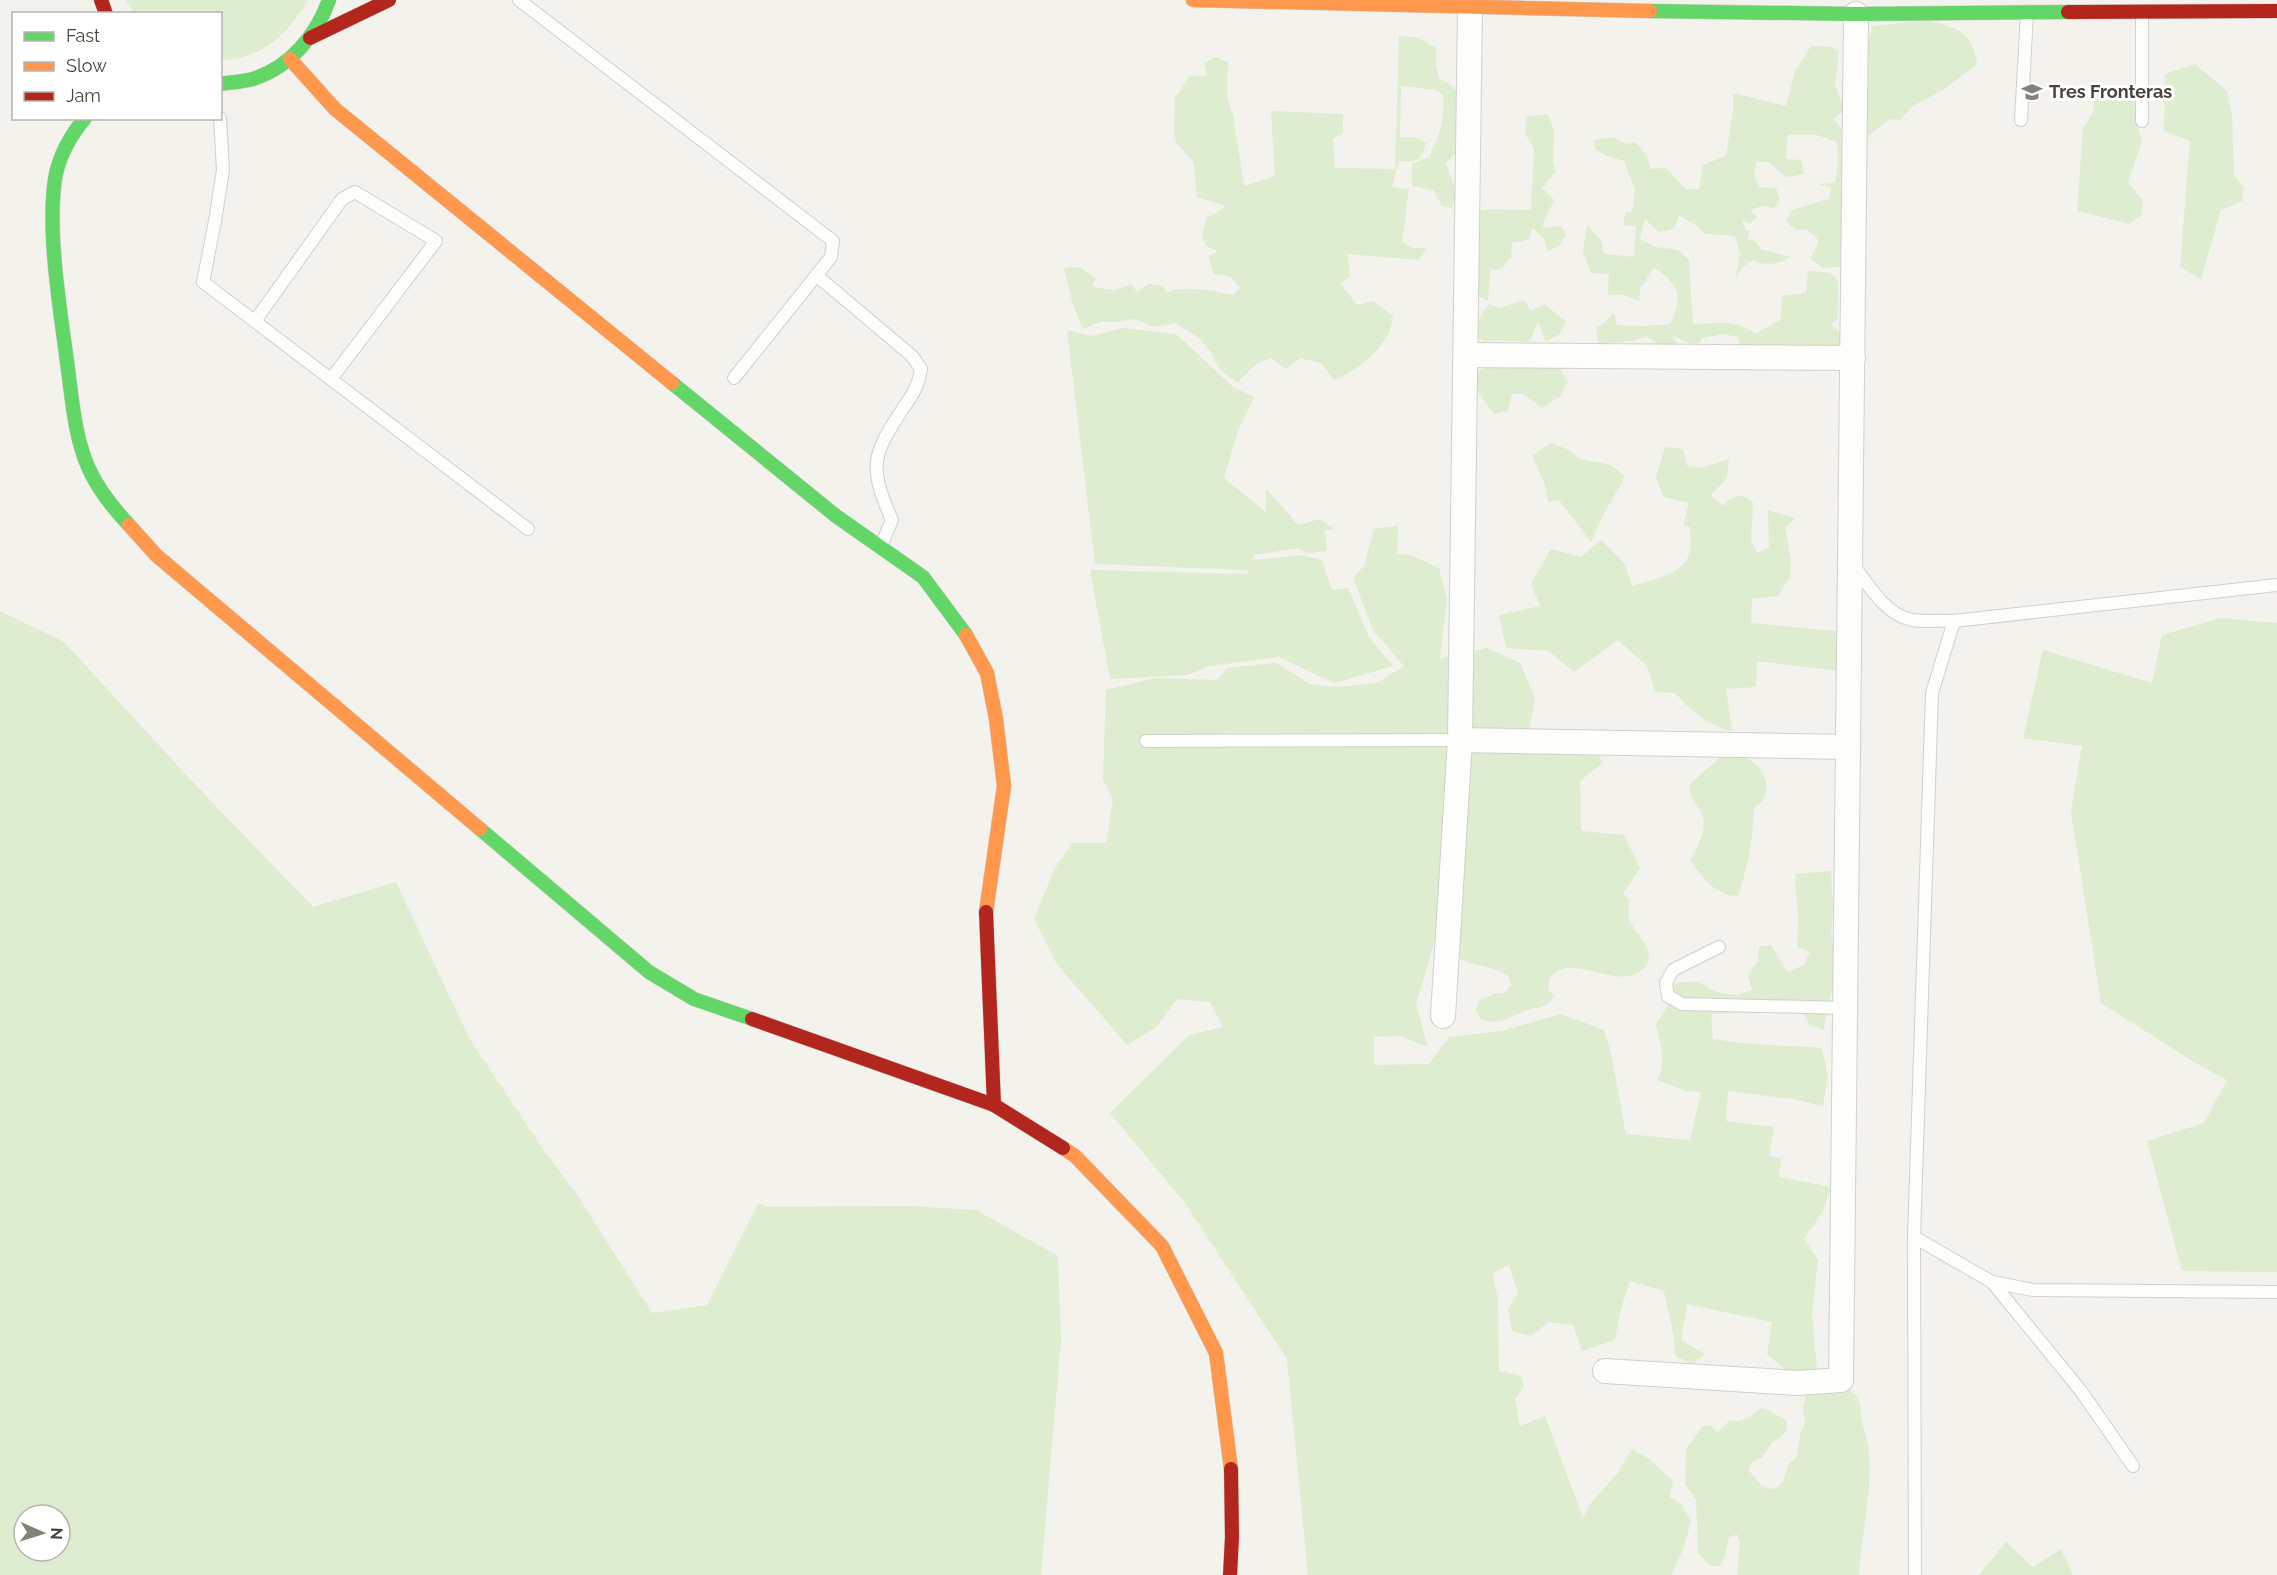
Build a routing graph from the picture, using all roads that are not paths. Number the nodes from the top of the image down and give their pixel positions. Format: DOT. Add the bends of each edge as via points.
graph roads {
  1 [pos="329,0"];
  2 [pos="389,0"];
  3 [pos="519,0"];
  4 [pos="1193,0"];
  5 [pos="1470,8"];
  6 [pos="2277,11"];
  7 [pos="2142,13"];
  8 [pos="1856,14"];
  9 [pos="2027,15"];
  10 [pos="310,38"];
  11 [pos="290,59"];
  12 [pos="222,84"];
  13 [pos="83,120"];
  14 [pos="220,120"];
  15 [pos="2021,120"];
  16 [pos="2142,121"];
  17 [pos="816,275"];
  18 [pos="255,321"];
  19 [pos="1466,355"];
  20 [pos="1853,358"];
  21 [pos="734,378"];
  22 [pos="331,379"];
  23 [pos="528,529"];
  24 [pos="881,547"];
  25 [pos="1850,560"];
  26 [pos="2277,585"];
  27 [pos="1954,621"];
  28 [pos="1146,741"];
  29 [pos="1460,741"];
  30 [pos="1848,747"];
  31 [pos="1719,947"];
  32 [pos="1845,1008"];
  33 [pos="1443,1016"];
  34 [pos="994,1105"];
  35 [pos="1914,1237"];
  36 [pos="1992,1282"];
  37 [pos="2277,1292"];
  38 [pos="1605,1371"];
  39 [pos="2133,1466"];
  40 [pos="1230,1575"];
  41 [pos="1915,1575"];
  1 -- 10 [label="main road" via="326,13"];
  2 -- 10 [label="main road"];
  3 -- 17 [label="lane" via="832,241 831,257"];
  4 -- 5 [label="main road"];
  5 -- 8 [label="main road"];
  5 -- 19 [label="street"];
  6 -- 7 [label="main road"];
  7 -- 9 [label="main road"];
  7 -- 16 [label="lane"];
  8 -- 9 [label="main road"];
  8 -- 20 [label="street"];
  9 -- 15 [label="lane"];
  10 -- 11 [label="main road"];
  11 -- 12 [label="main road" via="253,79"];
  11 -- 24 [label="main road" via="335,109 836,516"];
  13 -- 34 [label="main road" via="62,155 55,180 62,324 75,422 89,469 117,512 156,555 649,972 694,999"];
  14 -- 18 [label="lane" via="223,170 203,282"];
  17 -- 21 [label="lane"];
  17 -- 24 [label="lane" via="912,356 921,369 918,385 885,435 876,460 877,482 892,519"];
  18 -- 22 [label="lane"];
  18 -- 22 [label="lane" via="342,199 355,192 436,241"];
  19 -- 20 [label="street"];
  19 -- 29 [label="street"];
  20 -- 25 [label="street"];
  22 -- 23 [label="lane"];
  24 -- 34 [label="main road" via="923,577 966,634 987,674 1004,786 986,920"];
  25 -- 27 [label="lane" via="1897,614 1912,620"];
  25 -- 30 [label="street"];
  26 -- 27 [label="lane"];
  27 -- 35 [label="lane" via="1932,693"];
  28 -- 29 [label="lane"];
  29 -- 30 [label="street"];
  29 -- 33 [label="street"];
  30 -- 32 [label="street"];
  31 -- 32 [label="lane" via="1673,970 1666,983 1668,996 1682,1004"];
  32 -- 38 [label="street" via="1841,1380 1798,1383"];
  34 -- 40 [label="main road" via="1075,1156 1162,1246 1216,1353 1231,1459"];
  35 -- 36 [label="lane"];
  35 -- 41 [label="lane"];
  36 -- 37 [label="lane" via="2033,1290"];
  36 -- 39 [label="lane" via="2081,1391"];
}
